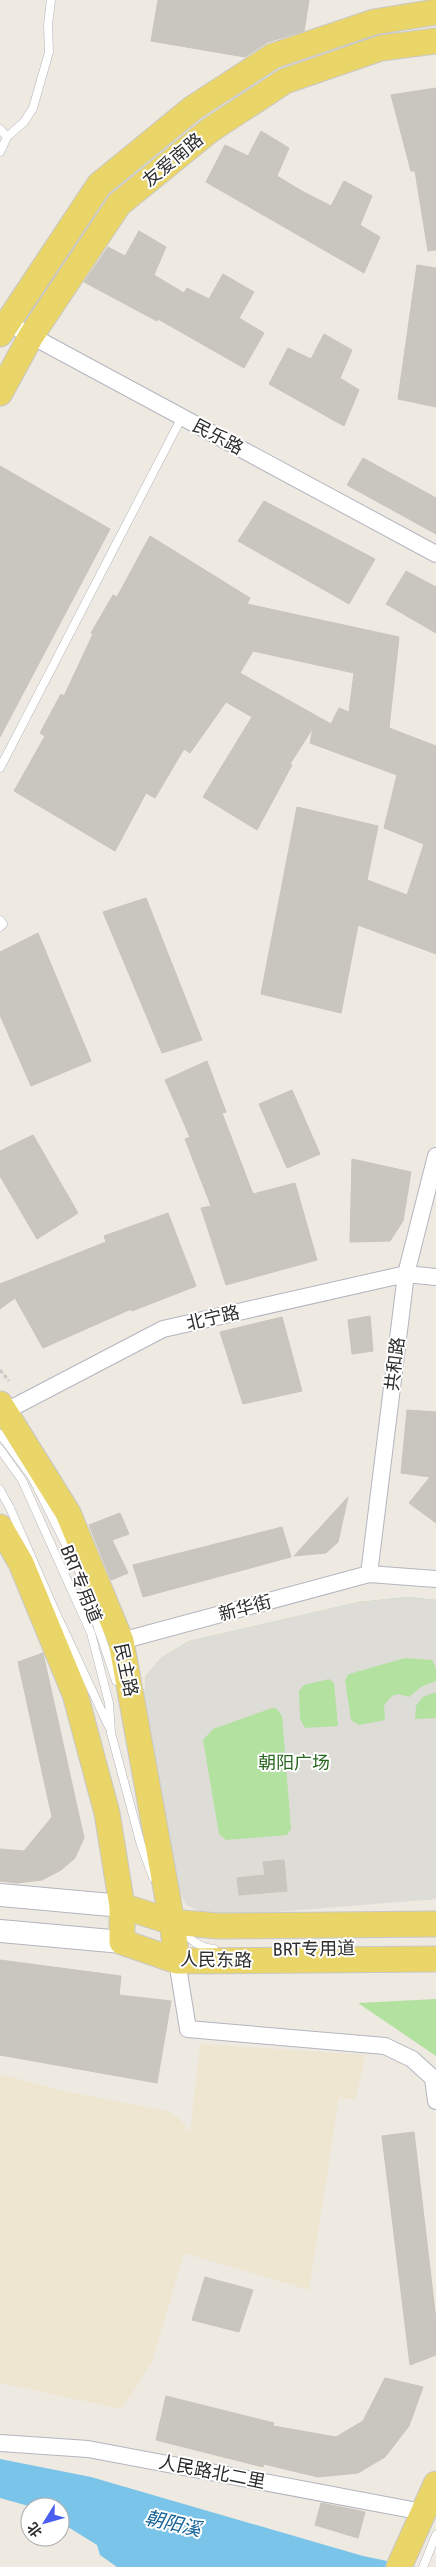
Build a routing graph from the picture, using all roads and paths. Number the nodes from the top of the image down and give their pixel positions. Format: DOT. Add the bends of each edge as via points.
graph roads {
  1 [pos="51,0"];
  2 [pos="436,12"];
  3 [pos="436,41"];
  4 [pos="0,129"];
  5 [pos="6,137"];
  6 [pos="0,152"];
  7 [pos="2,325"];
  8 [pos="31,336"];
  9 [pos="0,393"];
  10 [pos="182,417"];
  11 [pos="436,554"];
  12 [pos="0,768"];
  13 [pos="0,920"];
  14 [pos="0,927"];
  15 [pos="436,1156"];
  16 [pos="406,1274"];
  17 [pos="436,1277"];
  18 [pos="0,1370"];
  19 [pos="9,1381"];
  20 [pos="2,1416"];
  21 [pos="0,1449"];
  22 [pos="0,1490"];
  23 [pos="0,1527"];
  24 [pos="369,1574"];
  25 [pos="436,1579"];
  26 [pos="121,1641"];
  27 [pos="117,1685"];
  28 [pos="112,1732"];
  29 [pos="139,1792"];
  30 [pos="0,1895"];
  31 [pos="122,1906"];
  32 [pos="172,1922"];
  33 [pos="436,1924"];
  34 [pos="0,1931"];
  35 [pos="207,1934"];
  36 [pos="122,1942"];
  37 [pos="225,1950"];
  38 [pos="436,1959"];
  39 [pos="178,1962"];
  40 [pos="436,2101"];
  41 [pos="0,2443"];
  42 [pos="436,2484"];
  43 [pos="423,2512"];
  44 [pos="436,2535"];
  45 [pos="398,2567"];
  46 [pos="423,2567"];
  1 -- 5 [label="lane" via="49,52 33,108 24,122"];
  2 -- 7 [label="main road, 友爱南路" via="374,22 273,56 193,108 99,185"];
  3 -- 8 [label="main road, 友爱南路" via="381,48 285,81 210,130 119,204"];
  4 -- 5 [label="lane"];
  5 -- 6 [label="lane"];
  7 -- 8 [label="street, 民乐路"];
  8 -- 9 [label="main road, 友爱南路"];
  8 -- 10 [label="street, 民乐路"];
  10 -- 11 [label="street, 民乐路"];
  10 -- 12 [label="lane"];
  13 -- 14 [label="lane" via="3,924"];
  15 -- 16 [label="street, 共和路"];
  16 -- 17 [label="street, 北宁路"];
  16 -- 20 [label="street, 北宁路" via="163,1329"];
  16 -- 24 [label="street, 共和路"];
  18 -- 19 [label="path"];
  20 -- 26 [label="main road, 民主路" via="68,1513"];
  20 -- 27 [label="lane, BRT专用道" via="79,1571"];
  21 -- 28 [label="lane, BRT专用道" via="22,1480 90,1633 109,1703"];
  22 -- 28 [label="lane, BRT专用道"];
  23 -- 31 [label="main road" via="20,1563 74,1694 107,1813"];
  24 -- 25 [label="street, 新华街"];
  24 -- 26 [label="street, 新华街"];
  26 -- 32 [label="main road, 民主路"];
  28 -- 32 [label="lane, BRT专用道" via="141,1845"];
  29 -- 32 [label="lane, BRT专用道"];
  30 -- 31 [label="main road, 人民东路"];
  31 -- 32 [label="main road, 人民东路"];
  31 -- 36 [label="main road"];
  32 -- 33 [label="main road, 人民东路" via="218,1926"];
  32 -- 35 [label="lane"];
  32 -- 37 [label="lane, BRT专用道" via="205,1949"];
  32 -- 39 [label="main road, 民主路"];
  34 -- 36 [label="main road, 人民东路"];
  36 -- 39 [label="main road, 人民东路"];
  38 -- 39 [label="main road, 人民东路"];
  39 -- 40 [label="street" via="188,2030 385,2046 412,2059 433,2078"];
  41 -- 43 [label="street, 人民路北二里" via="88,2449"];
  42 -- 43 [label="main road"];
  43 -- 45 [label="main road"];
  44 -- 46 [label="lane"];
}
